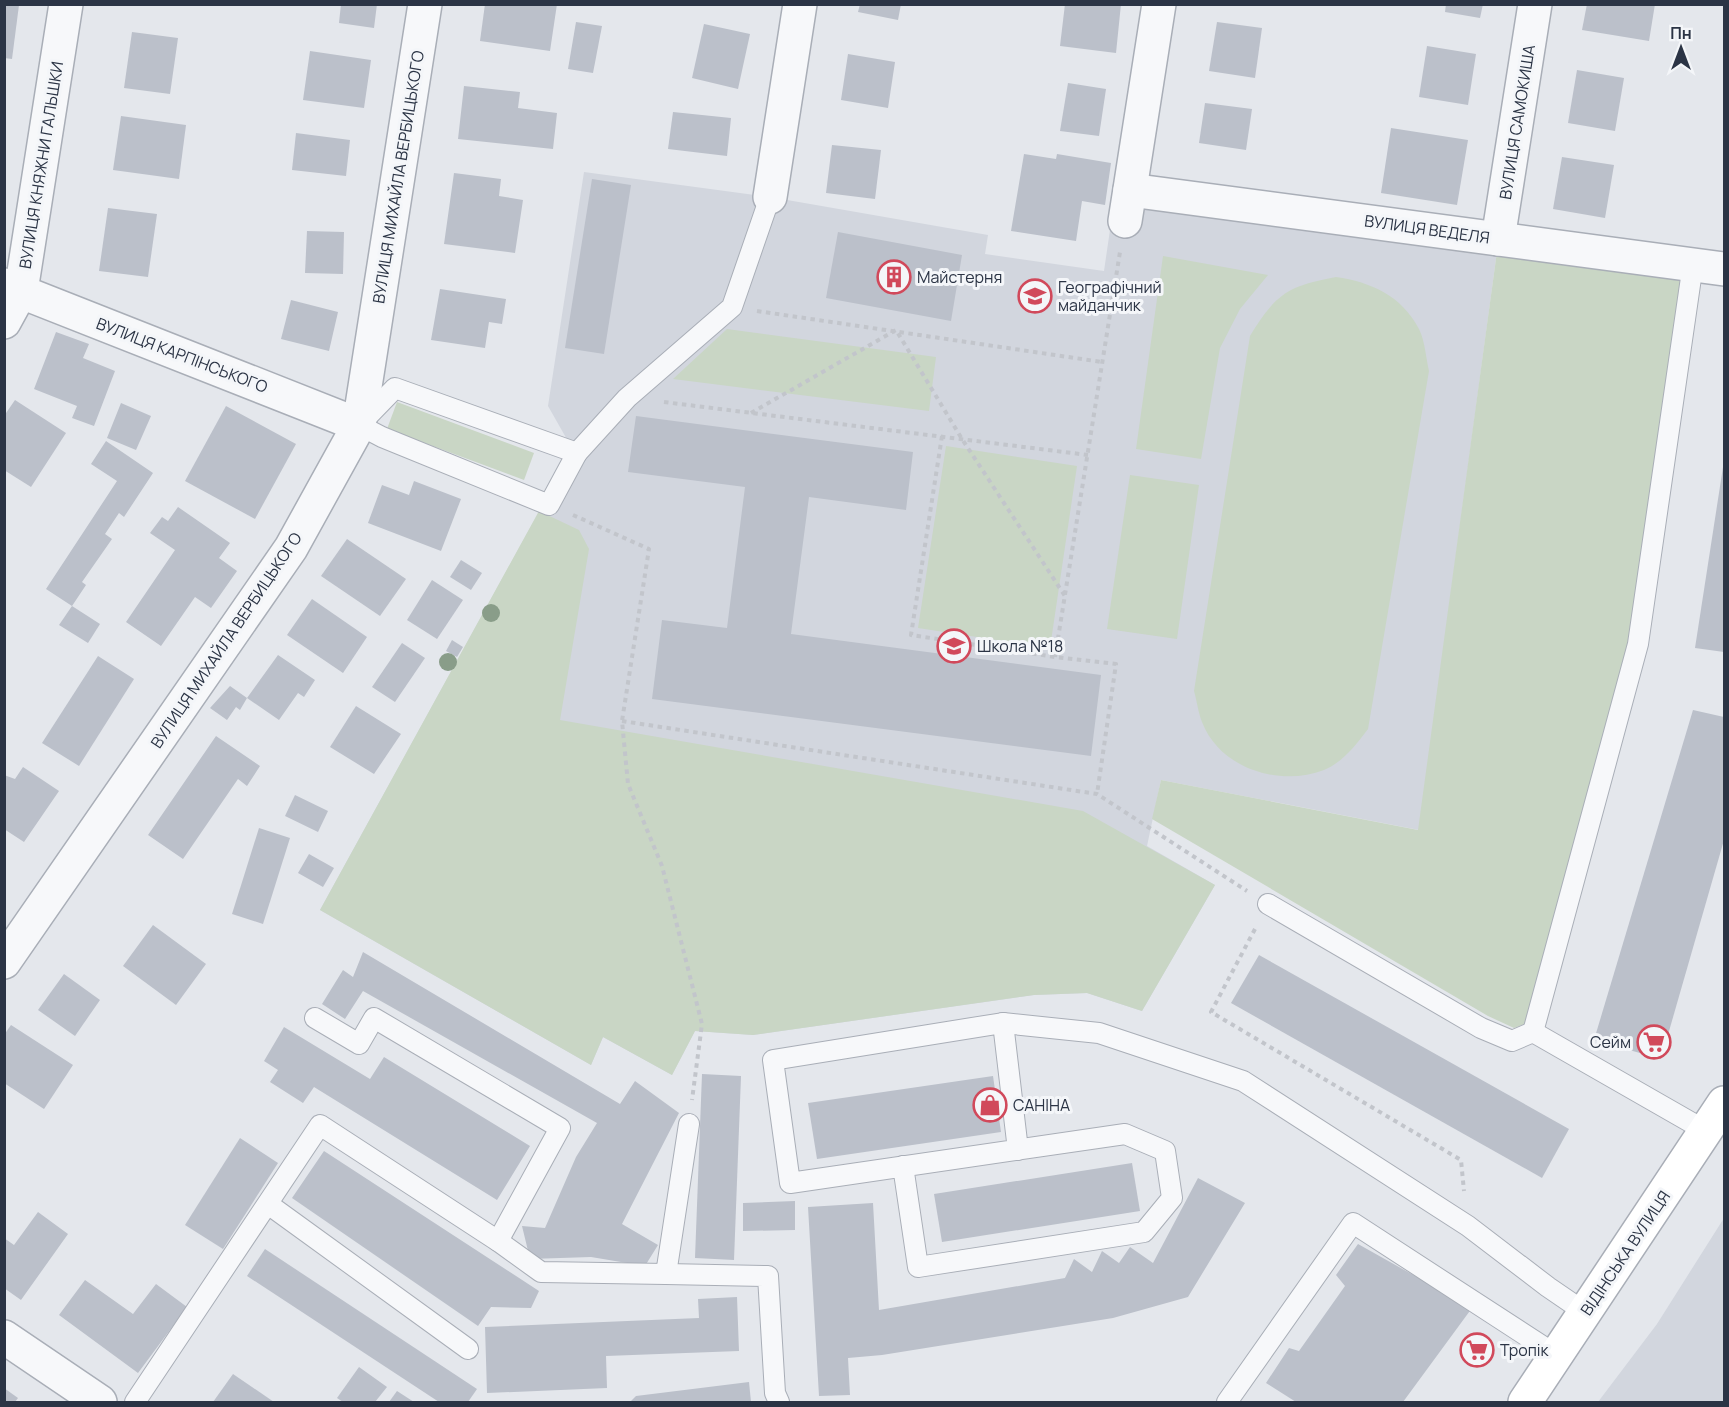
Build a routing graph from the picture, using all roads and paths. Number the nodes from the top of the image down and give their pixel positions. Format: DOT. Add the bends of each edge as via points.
graph roads {
  1 [pos="66,4"];
  2 [pos="425,4"];
  3 [pos="800,4"];
  4 [pos="1159,4"];
  5 [pos="1535,4"];
  6 [pos="770,197"];
  7 [pos="1127,205"];
  8 [pos="1498,239"];
  9 [pos="1709,267"];
  10 [pos="13,288"];
  11 [pos="732,307"];
  12 [pos="4,322"];
  13 [pos="896,330"];
  14 [pos="1102,362"];
  15 [pos="627,398"];
  16 [pos="751,413"];
  17 [pos="359,425"];
  18 [pos="942,436"];
  19 [pos="962,439"];
  20 [pos="577,453"];
  21 [pos="1088,455"];
  22 [pos="549,505"];
  23 [pos="1065,596"];
  24 [pos="1055,657"];
  25 [pos="622,721"];
  26 [pos="1097,795"];
  27 [pos="1268,904"];
  28 [pos="4,962"];
  29 [pos="315,1018"];
  30 [pos="1003,1023"];
  31 [pos="1533,1032"];
  32 [pos="1725,1102"];
  33 [pos="689,1124"];
  34 [pos="1706,1131"];
  35 [pos="1018,1150"];
  36 [pos="903,1166"];
  37 [pos="267,1204"];
  38 [pos="1468,1226"];
  39 [pos="498,1241"];
  40 [pos="666,1274"];
  41 [pos="1586,1313"];
  42 [pos="4,1337"];
  43 [pos="468,1349"];
  44 [pos="1556,1355"];
  45 [pos="100,1402"];
  46 [pos="135,1402"];
  47 [pos="779,1402"];
  48 [pos="1227,1402"];
  49 [pos="1525,1402"];
  1 -- 10 [label="street, ВУЛИЦЯ КНЯЖНИ ГАЛЬШКИ"];
  2 -- 17 [label="street, ВУЛИЦЯ МИХАЙЛА ВЕРБИЦЬКОГО"];
  3 -- 6 [label="street"];
  4 -- 7 [label="street"];
  5 -- 8 [label="street, ВУЛИЦЯ САМОКИША"];
  6 -- 11 [label="lane"];
  7 -- 8 [label="street, ВУЛИЦЯ ВЕДЕЛЯ"];
  7 -- 14 [label="path"];
  8 -- 9 [label="street, ВУЛИЦЯ ВЕДЕЛЯ"];
  9 -- 31 [label="lane" via="1638,644"];
  10 -- 12 [label="street, ВУЛИЦЯ КНЯЖНИ ГАЛЬШКИ"];
  10 -- 17 [label="street, ВУЛИЦЯ КАРПІНСЬКОГО"];
  11 -- 13 [label="path"];
  11 -- 15 [label="lane"];
  13 -- 14 [label="path"];
  13 -- 16 [label="path"];
  13 -- 19 [label="path"];
  14 -- 21 [label="path"];
  15 -- 16 [label="path"];
  15 -- 20 [label="lane"];
  16 -- 18 [label="path"];
  17 -- 20 [label="lane" via="395,388"];
  17 -- 22 [label="lane"];
  17 -- 28 [label="street, ВУЛИЦЯ МИХАЙЛА ВЕРБИЦЬКОГО" via="291,548"];
  18 -- 19 [label="path"];
  18 -- 24 [label="path" via="911,635"];
  19 -- 21 [label="path"];
  19 -- 23 [label="path"];
  20 -- 22 [label="lane"];
  21 -- 23 [label="path"];
  22 -- 25 [label="path" via="649,549"];
  23 -- 24 [label="path"];
  24 -- 26 [label="path" via="1116,663"];
  25 -- 26 [label="path"];
  25 -- 33 [label="path" via="628,784 662,866 702,1024"];
  26 -- 27 [label="path"];
  27 -- 31 [label="lane" via="1481,1028 1512,1041"];
  27 -- 38 [label="path" via="1211,1012 1461,1160"];
  29 -- 39 [label="lane" via="359,1044 374,1018 560,1128"];
  30 -- 35 [label="lane"];
  30 -- 36 [label="lane" via="773,1060 790,1184"];
  30 -- 38 [label="lane" via="1100,1033 1243,1081"];
  31 -- 34 [label="lane"];
  32 -- 34 [label="main road, ВІДІНСЬКА ВУЛИЦЯ"];
  33 -- 40 [label="lane"];
  34 -- 41 [label="main road, ВІДІНСЬКА ВУЛИЦЯ"];
  35 -- 36 [label="lane"];
  35 -- 36 [label="lane" via="1125,1134 1165,1151 1172,1197 1144,1232 918,1267"];
  37 -- 39 [label="lane" via="320,1125"];
  37 -- 43 [label="lane"];
  37 -- 46 [label="lane"];
  38 -- 41 [label="lane"];
  39 -- 40 [label="lane" via="541,1272"];
  40 -- 47 [label="lane" via="768,1276 775,1393"];
  41 -- 44 [label="main road, ВІДІНСЬКА ВУЛИЦЯ"];
  42 -- 45 [label="street"];
  44 -- 48 [label="lane" via="1353,1223"];
  44 -- 49 [label="main road, ВІДІНСЬКА ВУЛИЦЯ"];
}
